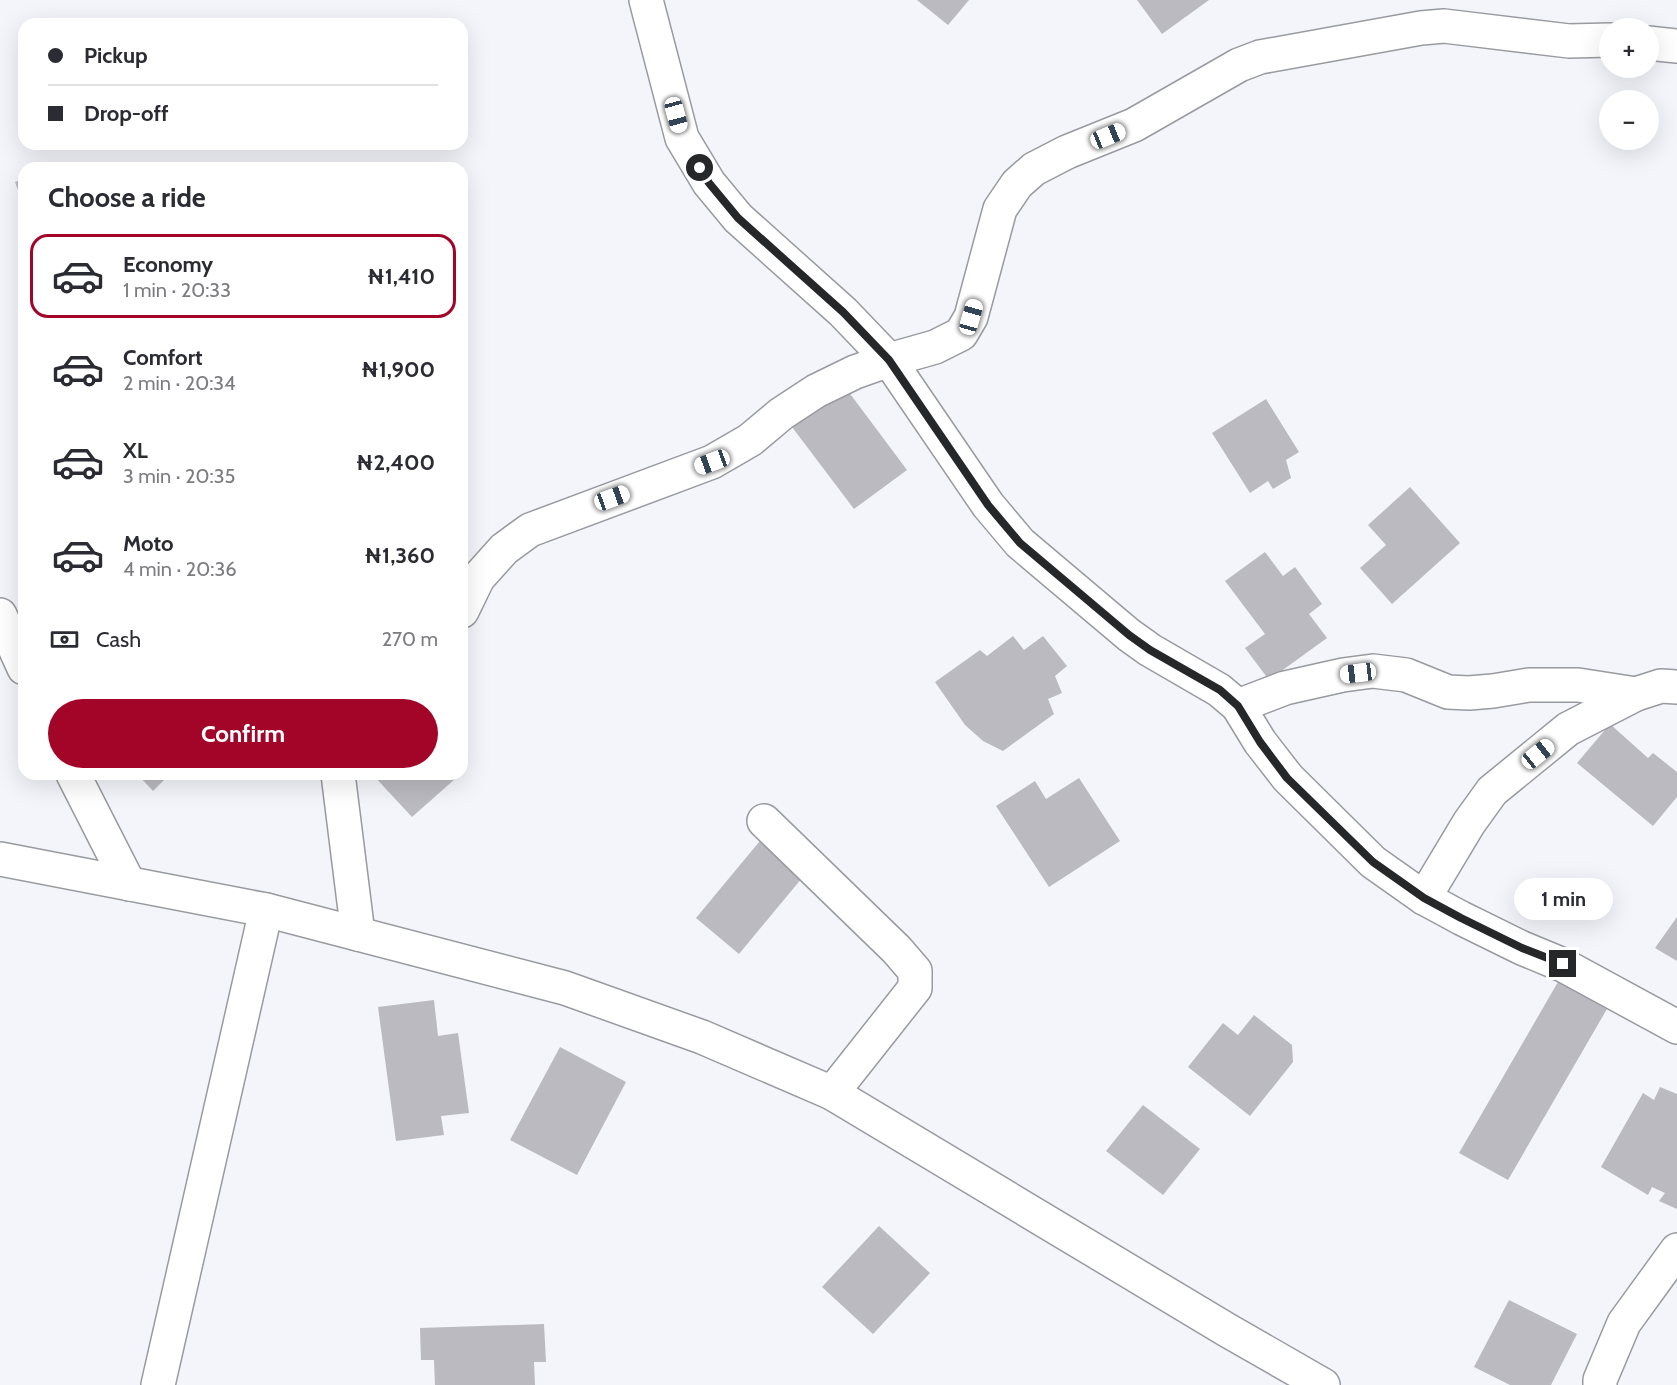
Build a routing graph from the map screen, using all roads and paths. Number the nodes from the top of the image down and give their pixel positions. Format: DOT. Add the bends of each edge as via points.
graph roads {
  1 [pos="646,0"];
  2 [pos="1599,40"];
  3 [pos="1659,44"];
  4 [pos="1677,46"];
  5 [pos="889,360"];
  6 [pos="468,599"];
  7 [pos="0,615"];
  8 [pos="18,655"];
  9 [pos="1677,687"];
  10 [pos="1636,694"];
  11 [pos="1238,706"];
  12 [pos="76,780"];
  13 [pos="339,780"];
  14 [pos="765,821"];
  15 [pos="0,859"];
  16 [pos="129,884"];
  17 [pos="1424,898"];
  18 [pos="266,910"];
  19 [pos="358,934"];
  20 [pos="1677,1027"];
  21 [pos="832,1093"];
  22 [pos="1677,1250"];
  23 [pos="158,1385"];
  24 [pos="1323,1385"];
  25 [pos="1600,1385"];
  1 -- 5 [label="street" via="682,138 709,183 738,218 843,312"];
  2 -- 5 [label="street" via="1569,41 1444,26 1260,57 1239,64 1134,125 1034,169 1017,184 1000,209 971,317 961,334 935,347"];
  3 -- 4 [label="street"];
  5 -- 6 [label="street" via="816,391 750,440 712,462 530,530 504,549 478,578"];
  5 -- 11 [label="street" via="988,505 1020,543 1129,635 1220,690"];
  7 -- 8 [label="street"];
  9 -- 10 [label="street" via="1661,686"];
  10 -- 11 [label="street" via="1578,685 1449,692 1406,675 1373,672 1285,688"];
  10 -- 17 [label="street" via="1568,729 1492,791"];
  11 -- 17 [label="street" via="1287,778 1373,862"];
  12 -- 16 [label="street"];
  13 -- 19 [label="street"];
  14 -- 21 [label="street" via="915,971 915,988"];
  15 -- 16 [label="street"];
  16 -- 18 [label="street"];
  17 -- 20 [label="street" via="1522,948 1563,964"];
  18 -- 19 [label="street"];
  18 -- 23 [label="street"];
  19 -- 21 [label="street" via="564,987 702,1037"];
  21 -- 24 [label="street"];
  22 -- 25 [label="street" via="1624,1323"];
}
